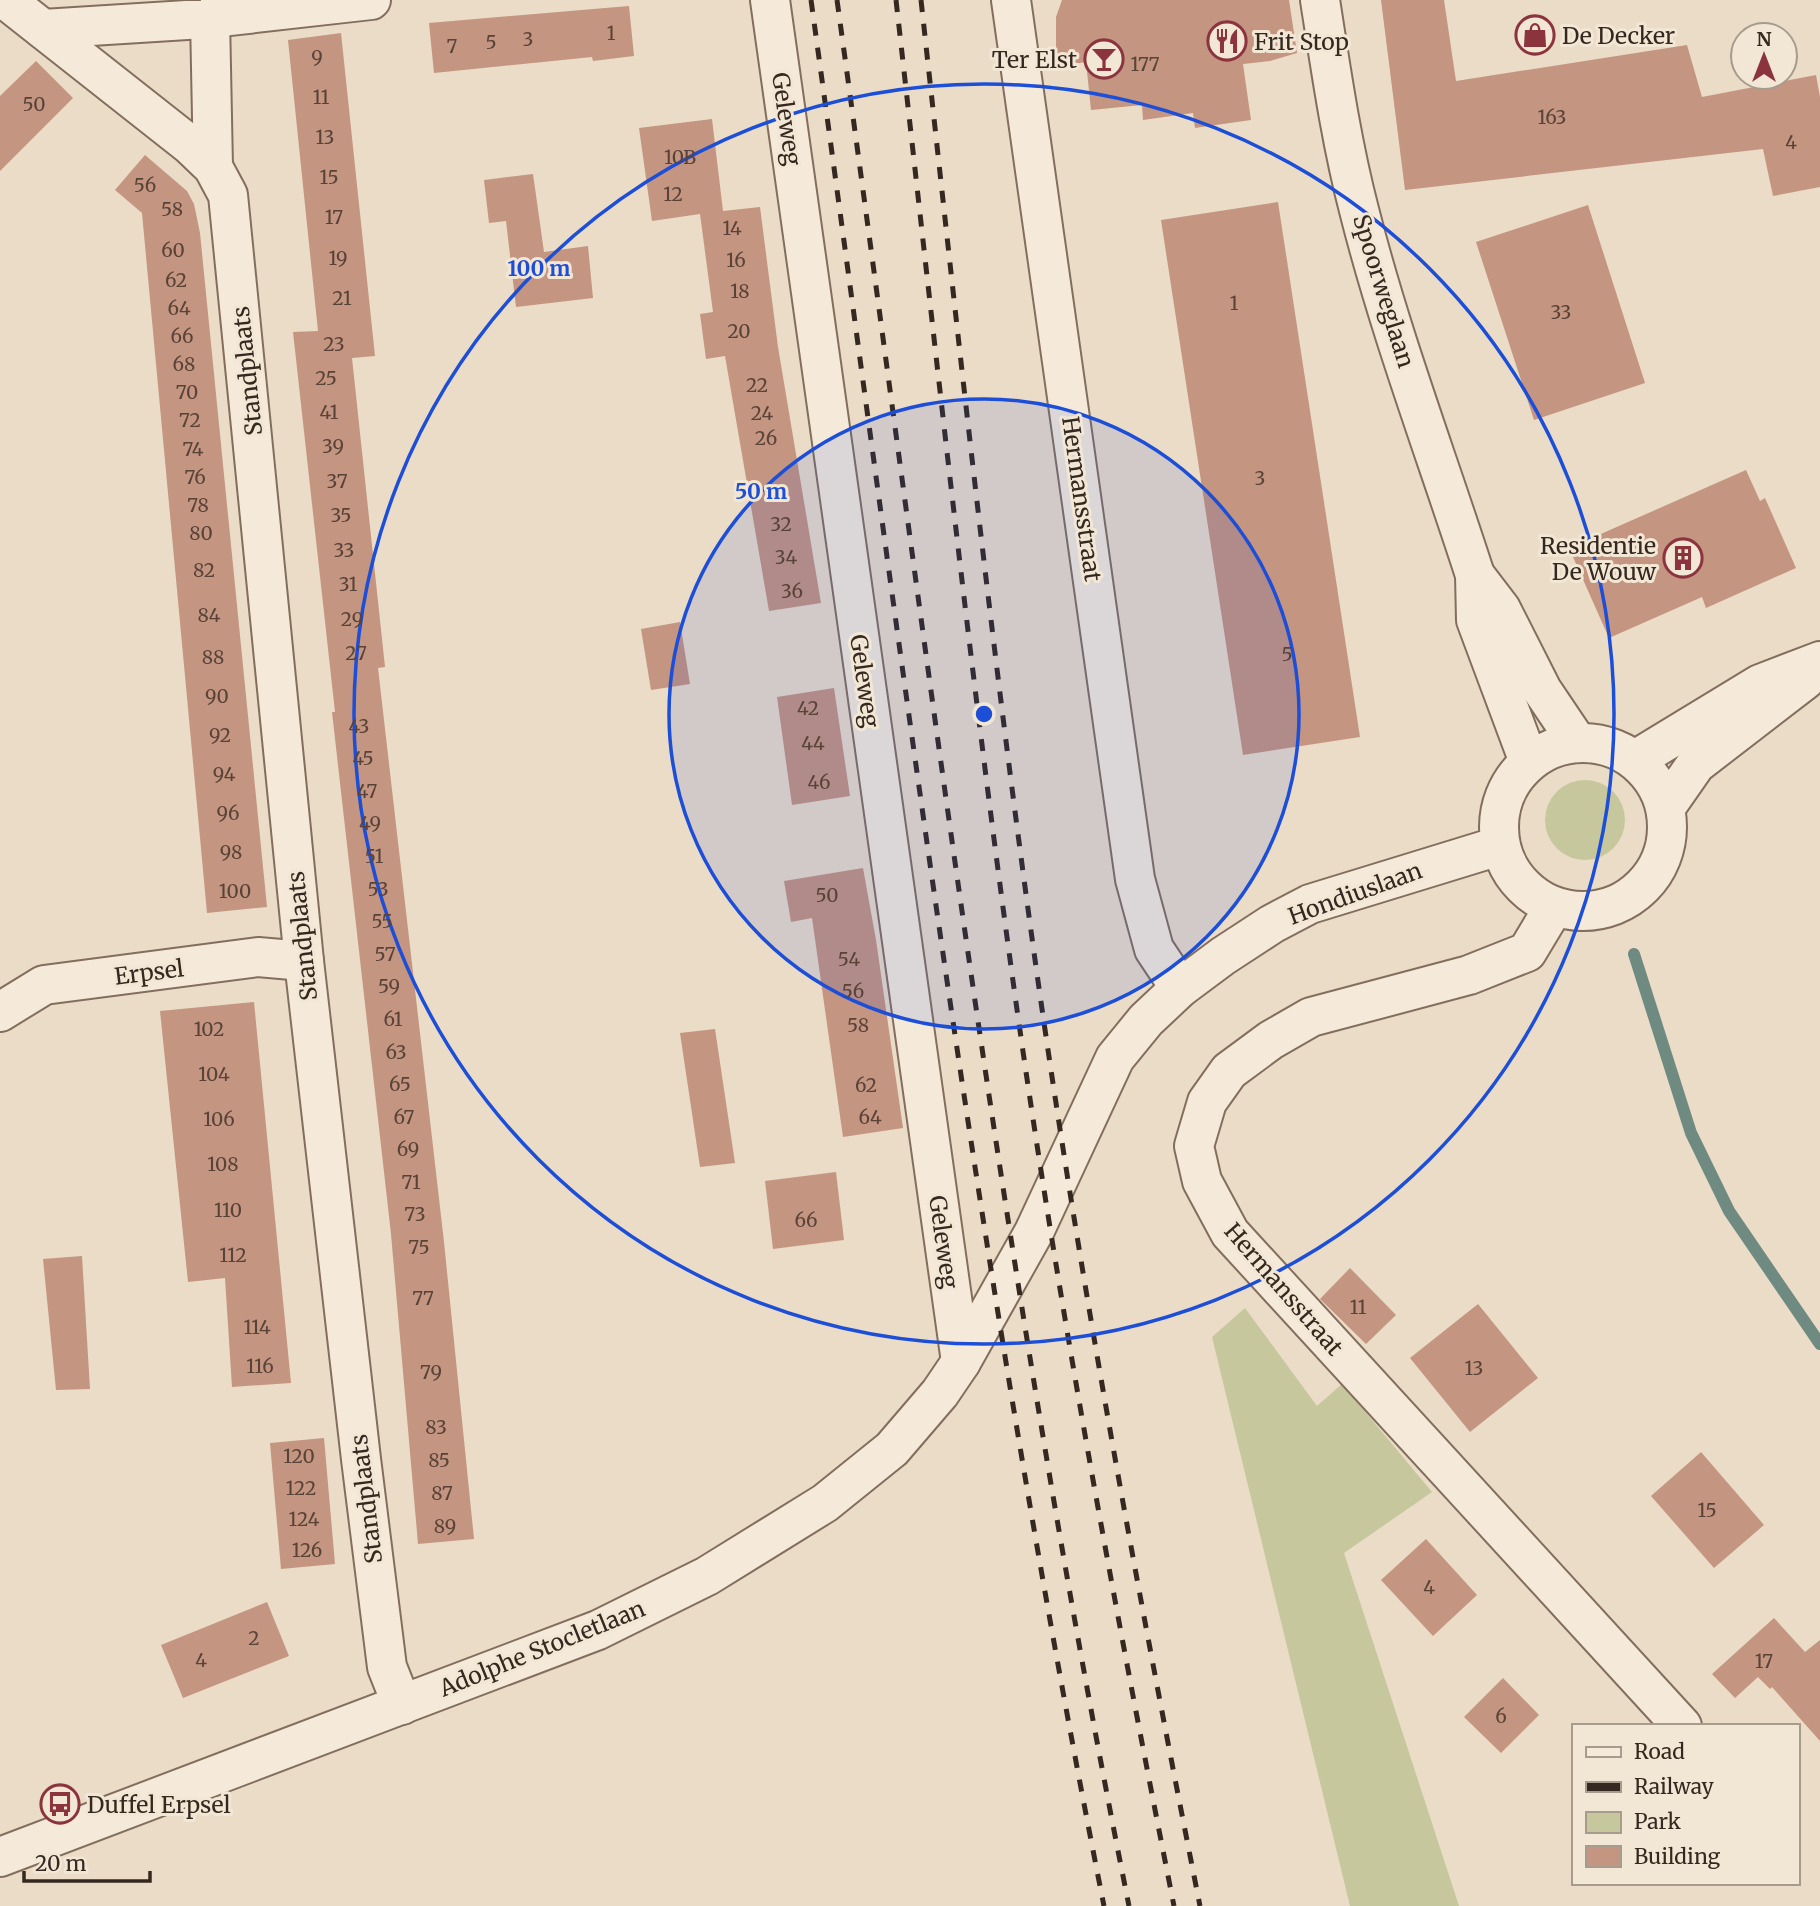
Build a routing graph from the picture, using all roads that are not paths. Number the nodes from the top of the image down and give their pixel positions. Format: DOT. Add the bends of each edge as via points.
graph roads {
  1 [pos="6,0"];
  2 [pos="371,0"];
  3 [pos="770,0"];
  4 [pos="1011,0"];
  5 [pos="1320,0"];
  6 [pos="210,18"];
  7 [pos="43,29"];
  8 [pos="213,167"];
  9 [pos="1475,575"];
  10 [pos="1820,662"];
  11 [pos="1820,667"];
  12 [pos="1577,742"];
  13 [pos="1635,760"];
  14 [pos="1529,762"];
  15 [pos="1666,807"];
  16 [pos="1499,845"];
  17 [pos="1554,906"];
  18 [pos="304,961"];
  19 [pos="1180,988"];
  20 [pos="0,1012"];
  21 [pos="1034,1232"];
  22 [pos="961,1362"];
  23 [pos="402,1705"];
  24 [pos="1680,1724"];
  25 [pos="0,1857"];
  1 -- 7 [label="street, Standplaats"];
  2 -- 6 [label="street"];
  3 -- 22 [label="street, Geleweg"];
  4 -- 19 [label="street, Hermansstraat" via="1135,879 1154,949"];
  5 -- 9 [label="street, Spoorweglaan" via="1358,207"];
  6 -- 7 [label="street"];
  6 -- 8 [label="street, Standplaats"];
  7 -- 8 [label="street, Standplaats"];
  8 -- 18 [label="street, Standplaats" via="228,195 233,225"];
  9 -- 12 [label="street, Spoorweglaan" via="1502,609 1542,690"];
  9 -- 14 [label="street, Spoorweglaan" via="1476,620"];
  10 -- 13 [label="street" via="1760,684"];
  11 -- 15 [label="street" via="1696,764"];
  12 -- 13 [label="street" via="1608,746"];
  12 -- 14 [label="street" via="1547,750"];
  13 -- 15 [label="street" via="1654,780"];
  14 -- 16 [label="street" via="1502,803"];
  15 -- 17 [label="street" via="1666,844 1654,874 1625,901 1589,911"];
  16 -- 17 [label="street" via="1522,886"];
  16 -- 19 [label="street, Hondiuslaan" via="1310,904 1272,924"];
  17 -- 24 [label="street, Hermansstraat" via="1527,952 1469,975 1311,1017 1271,1040 1229,1071 1207,1102 1194,1146 1202,1181 1230,1233"];
  18 -- 20 [label="street, Erpsel" via="258,957 44,985"];
  18 -- 23 [label="street, Standplaats" via="387,1667"];
  19 -- 21 [label="street, Hondiuslaan" via="1115,1058"];
  21 -- 22 [label="street, Adolphe Stocletlaan"];
  22 -- 23 [label="street, Adolphe Stocletlaan" via="892,1449 825,1503 707,1576 598,1630"];
  23 -- 25 [label="street, Adolphe Stocletlaan"];
}
